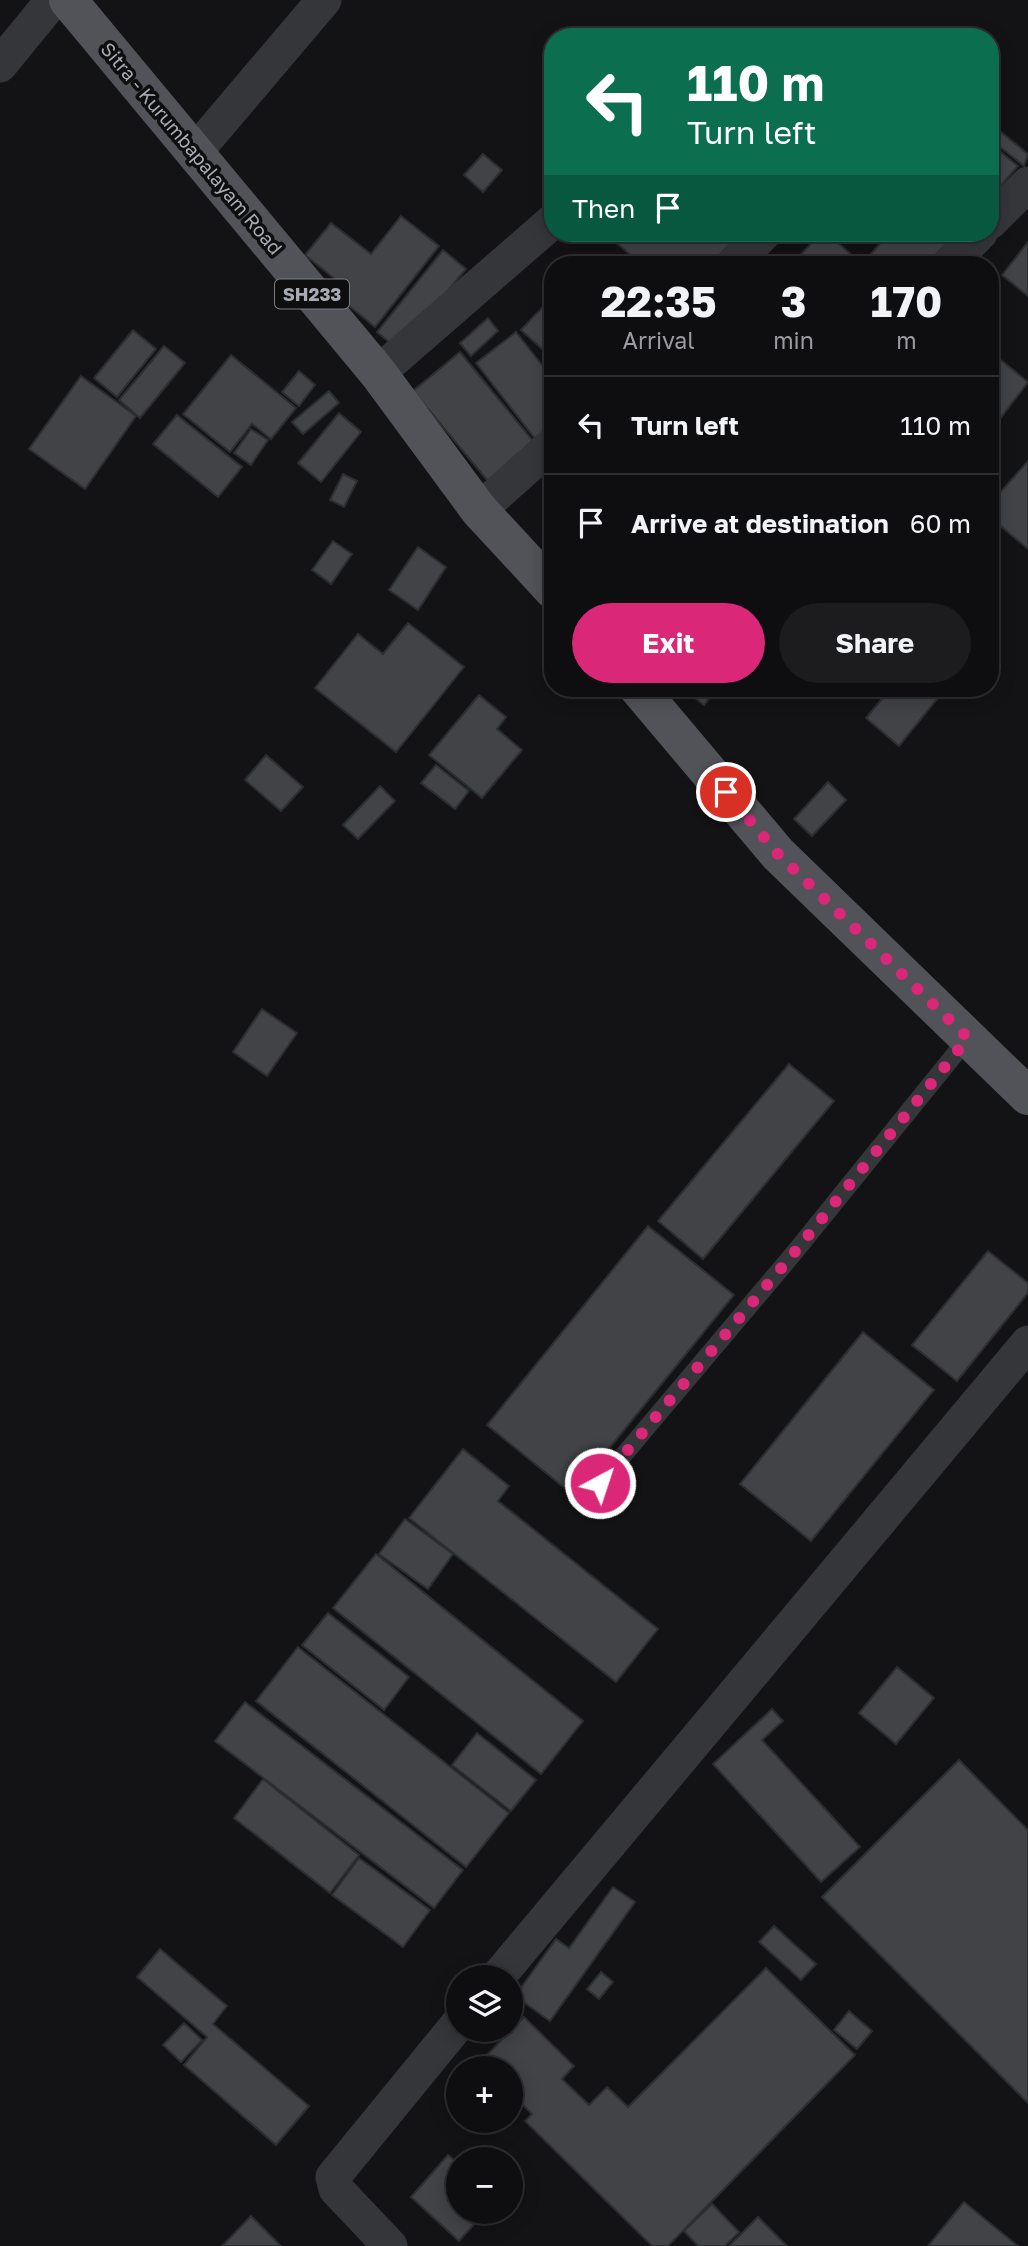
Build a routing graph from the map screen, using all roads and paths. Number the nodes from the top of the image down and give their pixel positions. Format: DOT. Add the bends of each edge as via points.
graph roads {
  1 [pos="53,0"];
  2 [pos="68,0"];
  3 [pos="324,0"];
  4 [pos="0,65"];
  5 [pos="195,152"];
  6 [pos="1028,184"];
  7 [pos="999,213"];
  8 [pos="544,229"];
  9 [pos="755,242"];
  10 [pos="971,242"];
  11 [pos="741,256"];
  12 [pos="957,256"];
  13 [pos="378,373"];
  14 [pos="544,452"];
  15 [pos="479,510"];
  16 [pos="544,580"];
  17 [pos="646,697"];
  18 [pos="968,1038"];
  19 [pos="1028,1096"];
  20 [pos="1028,1343"];
  21 [pos="600,1483"];
  22 [pos="508,1965"];
  23 [pos="446,2039"];
  24 [pos="390,2246"];
  1 -- 4 [label="street"];
  2 -- 5 [label="main road, Sitra - Kurumbapalayam Road / SH233"];
  3 -- 5 [label="street"];
  5 -- 13 [label="main road, Sitra - Kurumbapalayam Road / SH233"];
  6 -- 7 [label="street"];
  8 -- 13 [label="street"];
  9 -- 11 [label="street"];
  10 -- 12 [label="street"];
  13 -- 15 [label="main road, Sitra - Kurumbapalayam Road / SH233"];
  14 -- 15 [label="street"];
  15 -- 16 [label="main road, Sitra - Kurumbapalayam Road / SH233"];
  17 -- 18 [label="main road" via="778,854"];
  18 -- 19 [label="main road"];
  18 -- 21 [label="lane"];
  20 -- 22 [label="street"];
  23 -- 24 [label="street" via="333,2177 336,2189"];
}
